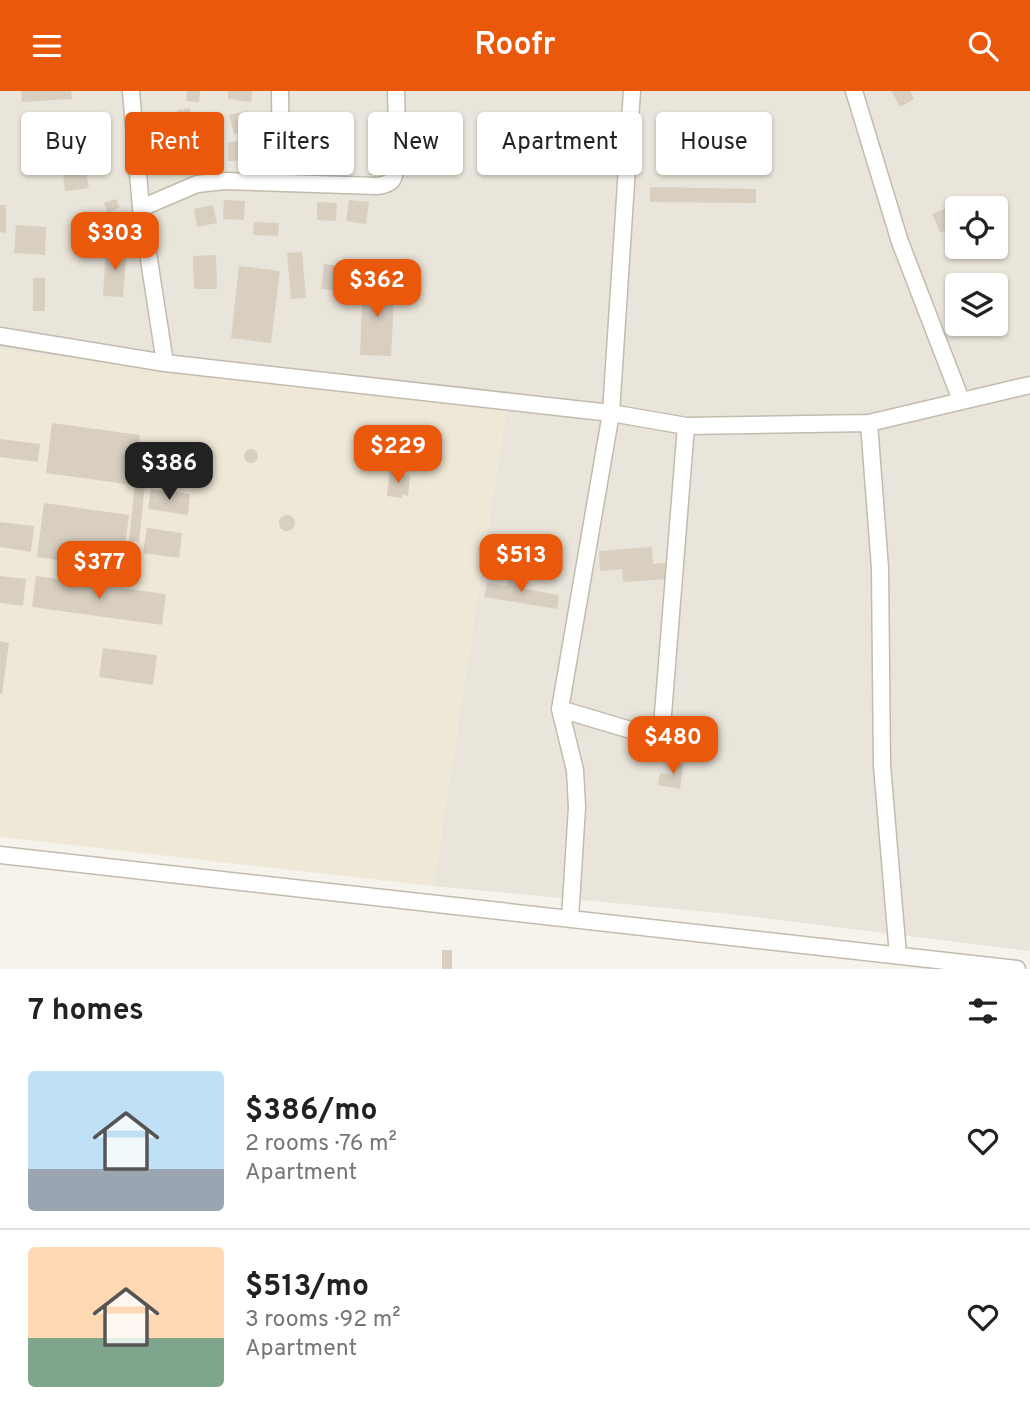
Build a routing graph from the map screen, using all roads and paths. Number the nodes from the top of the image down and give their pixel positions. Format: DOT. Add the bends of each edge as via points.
graph roads {
  1 [pos="131,91"];
  2 [pos="280,91"];
  3 [pos="396,91"];
  4 [pos="632,91"];
  5 [pos="854,91"];
  6 [pos="281,183"];
  7 [pos="141,208"];
  8 [pos="0,336"];
  9 [pos="165,363"];
  10 [pos="1028,390"];
  11 [pos="961,400"];
  12 [pos="611,413"];
  13 [pos="869,423"];
  14 [pos="686,426"];
  15 [pos="560,709"];
  16 [pos="0,855"];
  17 [pos="570,919"];
  18 [pos="898,955"];
  19 [pos="1017,969"];
  1 -- 7 [label="street"];
  2 -- 6 [label="street"];
  3 -- 6 [label="street" via="395,177 389,184"];
  4 -- 12 [label="street"];
  5 -- 11 [label="street" via="900,242"];
  6 -- 7 [label="street" via="197,184"];
  7 -- 9 [label="street"];
  8 -- 9 [label="street"];
  9 -- 12 [label="street"];
  10 -- 11 [label="street"];
  11 -- 13 [label="street"];
  12 -- 14 [label="street"];
  12 -- 15 [label="street"];
  13 -- 14 [label="street"];
  13 -- 18 [label="street" via="880,568 881,766"];
  14 -- 15 [label="street" via="661,740"];
  15 -- 17 [label="street" via="575,770 577,807"];
  16 -- 17 [label="street"];
  17 -- 18 [label="street"];
  18 -- 19 [label="street"];
}
